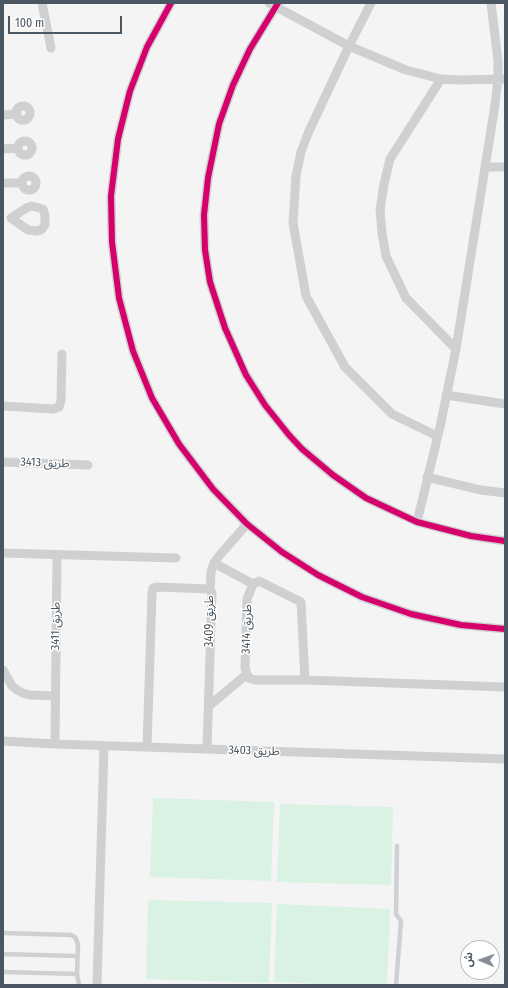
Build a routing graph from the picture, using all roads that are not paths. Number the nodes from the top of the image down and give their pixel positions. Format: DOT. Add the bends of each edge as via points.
graph roads {
  1 [pos="42,3"];
  2 [pos="171,3"];
  3 [pos="371,3"];
  4 [pos="491,3"];
  5 [pos="274,4"];
  6 [pos="349,46"];
  7 [pos="51,48"];
  8 [pos="441,78"];
  9 [pos="502,79"];
  10 [pos="17,114"];
  11 [pos="3,115"];
  12 [pos="18,148"];
  13 [pos="3,150"];
  14 [pos="486,167"];
  15 [pos="505,167"];
  16 [pos="22,183"];
  17 [pos="3,184"];
  18 [pos="456,349"];
  19 [pos="62,354"];
  20 [pos="446,395"];
  21 [pos="505,404"];
  22 [pos="3,406"];
  23 [pos="437,436"];
  24 [pos="3,462"];
  25 [pos="88,464"];
  26 [pos="427,477"];
  27 [pos="505,493"];
  28 [pos="417,522"];
  29 [pos="247,524"];
  30 [pos="505,541"];
  31 [pos="3,553"];
  32 [pos="57,555"];
  33 [pos="176,558"];
  34 [pos="214,563"];
  35 [pos="253,584"];
  36 [pos="210,590"];
  37 [pos="505,629"];
  38 [pos="3,670"];
  39 [pos="247,674"];
  40 [pos="305,680"];
  41 [pos="505,687"];
  42 [pos="55,696"];
  43 [pos="209,706"];
  44 [pos="3,741"];
  45 [pos="55,744"];
  46 [pos="104,746"];
  47 [pos="147,747"];
  48 [pos="207,749"];
  49 [pos="505,759"];
  50 [pos="397,846"];
  51 [pos="3,933"];
  52 [pos="3,954"];
  53 [pos="77,956"];
  54 [pos="3,972"];
  55 [pos="77,974"];
  56 [pos="79,985"];
  57 [pos="97,985"];
  58 [pos="396,985"];
  1 -- 7 [label="street"];
  2 -- 29 [label="street" via="147,47 130,91 118,140 111,196 112,242 119,298 133,351 152,398 179,444 213,489"];
  3 -- 6 [label="street"];
  4 -- 9 [label="street"];
  5 -- 6 [label="street"];
  5 -- 28 [label="street" via="241,67 214,143 204,215 205,250 214,298 224,328 246,375 265,405 289,435 317,463 349,487 366,498"];
  6 -- 8 [label="street" via="406,70"];
  6 -- 23 [label="street" via="309,131 296,176 293,223 306,296 345,368 392,414"];
  8 -- 9 [label="street"];
  8 -- 18 [label="street" via="390,159 380,210 386,256 406,298"];
  9 -- 14 [label="street"];
  10 -- 11 [label="street"];
  12 -- 13 [label="street"];
  14 -- 15 [label="street"];
  14 -- 18 [label="street"];
  16 -- 17 [label="street"];
  18 -- 20 [label="street"];
  19 -- 22 [label="street" via="59,407 53,409"];
  20 -- 21 [label="street"];
  20 -- 23 [label="street"];
  23 -- 26 [label="street"];
  24 -- 25 [label="street, طريق 3413"];
  26 -- 27 [label="street"];
  26 -- 28 [label="street"];
  28 -- 30 [label="street" via="471,536"];
  29 -- 34 [label="street"];
  29 -- 37 [label="street" via="282,552 318,575 362,597 411,614 461,625"];
  31 -- 32 [label="street"];
  32 -- 33 [label="street"];
  32 -- 42 [label="street, طريق 3411"];
  34 -- 35 [label="street"];
  34 -- 36 [label="street"];
  35 -- 39 [label="street, طريق 3414" via="247,599"];
  35 -- 40 [label="street" via="259,581 301,602"];
  36 -- 43 [label="street, طريق 3409" via="212,595"];
  36 -- 47 [label="street, طريق 3409" via="153,588"];
  38 -- 42 [label="street" via="12,686 23,693"];
  39 -- 40 [label="street" via="255,680"];
  39 -- 43 [label="street"];
  40 -- 41 [label="street"];
  42 -- 45 [label="street, طريق 3411"];
  43 -- 48 [label="street, طريق 3409"];
  44 -- 45 [label="street, طريق 3403"];
  45 -- 46 [label="street, طريق 3403"];
  46 -- 47 [label="street, طريق 3403"];
  46 -- 57 [label="street"];
  47 -- 48 [label="street, طريق 3403"];
  48 -- 49 [label="street, طريق 3403"];
  50 -- 58 [label="lane" via="396,914 401,921"];
  51 -- 53 [label="lane" via="71,935 77,939"];
  52 -- 53 [label="lane"];
  53 -- 55 [label="lane"];
  54 -- 55 [label="lane"];
  55 -- 56 [label="lane"];
}
